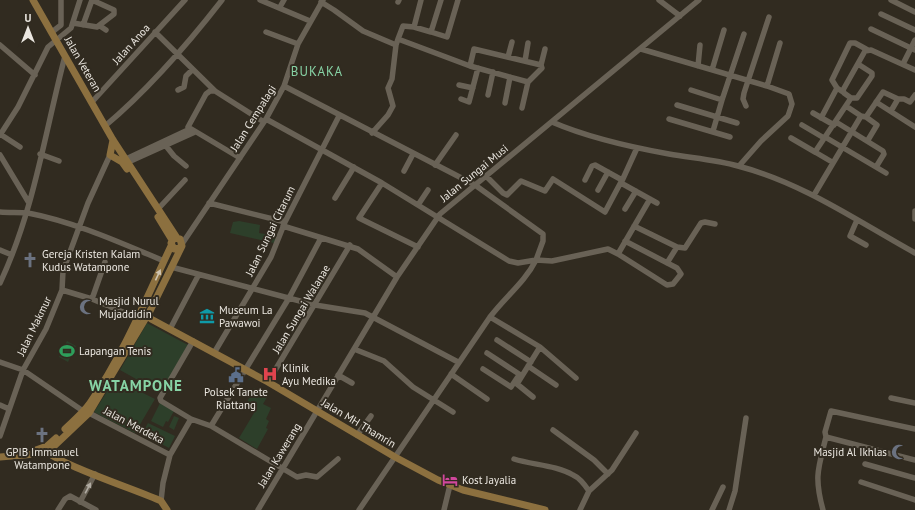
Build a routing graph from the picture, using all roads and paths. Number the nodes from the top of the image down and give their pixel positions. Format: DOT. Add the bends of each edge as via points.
graph roads {
  1 [pos="33,0"];
  2 [pos="61,0"];
  3 [pos="80,0"];
  4 [pos="92,0"];
  5 [pos="186,0"];
  6 [pos="222,0"];
  7 [pos="260,0"];
  8 [pos="284,0"];
  9 [pos="421,0"];
  10 [pos="440,0"];
  11 [pos="458,0"];
  12 [pos="659,0"];
  13 [pos="699,0"];
  14 [pos="891,0"];
  15 [pos="322,1"];
  16 [pos="280,7"];
  17 [pos="915,12"];
  18 [pos="881,14"];
  19 [pos="680,16"];
  20 [pos="769,17"];
  21 [pos="310,21"];
  22 [pos="73,23"];
  23 [pos="83,25"];
  24 [pos="100,26"];
  25 [pos="414,27"];
  26 [pos="871,29"];
  27 [pos="106,30"];
  28 [pos="724,30"];
  29 [pos="915,30"];
  30 [pos="155,32"];
  31 [pos="266,32"];
  32 [pos="431,32"];
  33 [pos="744,34"];
  34 [pos="54,36"];
  35 [pos="915,40"];
  36 [pos="397,42"];
  37 [pos="512,42"];
  38 [pos="528,43"];
  39 [pos="780,43"];
  40 [pos="298,44"];
  41 [pos="0,45"];
  42 [pos="700,45"];
  43 [pos="545,49"];
  44 [pos="642,49"];
  45 [pos="866,49"];
  46 [pos="913,49"];
  47 [pos="177,54"];
  48 [pos="65,56"];
  49 [pos="508,57"];
  50 [pos="525,61"];
  51 [pos="858,64"];
  52 [pos="903,64"];
  53 [pos="541,65"];
  54 [pos="470,66"];
  55 [pos="698,66"];
  56 [pos="478,68"];
  57 [pos="192,70"];
  58 [pos="712,70"];
  59 [pos="915,70"];
  60 [pos="493,72"];
  61 [pos="35,75"];
  62 [pos="731,75"];
  63 [pos="510,77"];
  64 [pos="749,80"];
  65 [pos="528,82"];
  66 [pos="459,85"];
  67 [pos="284,86"];
  68 [pos="767,86"];
  69 [pos="473,88"];
  70 [pos="837,88"];
  71 [pos="178,90"];
  72 [pos="690,90"];
  73 [pos="215,91"];
  74 [pos="843,92"];
  75 [pos="488,95"];
  76 [pos="915,95"];
  77 [pos="851,98"];
  78 [pos="461,99"];
  79 [pos="898,99"];
  80 [pos="722,100"];
  81 [pos="92,102"];
  82 [pos="876,102"];
  83 [pos="505,103"];
  84 [pos="913,104"];
  85 [pos="677,105"];
  86 [pos="746,106"];
  87 [pos="846,106"];
  88 [pos="522,108"];
  89 [pos="891,111"];
  90 [pos="813,113"];
  91 [pos="339,116"];
  92 [pos="717,116"];
  93 [pos="864,116"];
  94 [pos="821,118"];
  95 [pos="669,119"];
  96 [pos="265,121"];
  97 [pos="552,122"];
  98 [pos="737,123"];
  99 [pos="835,124"];
  100 [pos="802,125"];
  101 [pos="105,126"];
  102 [pos="915,127"];
  103 [pos="192,131"];
  104 [pos="713,131"];
  105 [pos="851,131"];
  106 [pos="372,133"];
  107 [pos="0,134"];
  108 [pos="456,135"];
  109 [pos="730,137"];
  110 [pos="791,138"];
  111 [pos="825,138"];
  112 [pos="113,140"];
  113 [pos="868,140"];
  114 [pos="166,146"];
  115 [pos="20,147"];
  116 [pos="842,147"];
  117 [pos="637,148"];
  118 [pos="322,151"];
  119 [pos="815,152"];
  120 [pos="0,154"];
  121 [pos="40,154"];
  122 [pos="413,154"];
  123 [pos="110,155"];
  124 [pos="240,158"];
  125 [pos="59,161"];
  126 [pos="124,162"];
  127 [pos="832,162"];
  128 [pos="435,165"];
  129 [pos="186,166"];
  130 [pos="354,167"];
  131 [pos="741,167"];
  132 [pos="876,167"];
  133 [pos="404,171"];
  134 [pos="608,172"];
  135 [pos="886,173"];
  136 [pos="486,176"];
  137 [pos="185,180"];
  138 [pos="585,180"];
  139 [pos="622,181"];
  140 [pos="382,184"];
  141 [pos="475,185"];
  142 [pos="428,190"];
  143 [pos="598,190"];
  144 [pos="636,191"];
  145 [pos="814,195"];
  146 [pos="335,198"];
  147 [pos="650,199"];
  148 [pos="657,202"];
  149 [pos="29,203"];
  150 [pos="209,203"];
  151 [pos="418,205"];
  152 [pos="158,209"];
  153 [pos="625,209"];
  154 [pos="915,211"];
  155 [pos="0,212"];
  156 [pos="27,213"];
  157 [pos="438,217"];
  158 [pos="915,219"];
  159 [pos="857,220"];
  160 [pos="284,224"];
  161 [pos="715,224"];
  162 [pos="634,226"];
  163 [pos="79,228"];
  164 [pos="169,229"];
  165 [pos="321,238"];
  166 [pos="625,241"];
  167 [pos="178,242"];
  168 [pos="350,245"];
  169 [pos="866,245"];
  170 [pos="418,247"];
  171 [pos="677,247"];
  172 [pos="0,250"];
  173 [pos="915,253"];
  174 [pos="618,254"];
  175 [pos="12,255"];
  176 [pos="536,260"];
  177 [pos="164,261"];
  178 [pos="105,262"];
  179 [pos="667,262"];
  180 [pos="171,268"];
  181 [pos="2,275"];
  182 [pos="198,276"];
  183 [pos="397,277"];
  184 [pos="0,282"];
  185 [pos="62,290"];
  186 [pos="252,290"];
  187 [pos="289,298"];
  188 [pos="92,299"];
  189 [pos="315,305"];
  190 [pos="147,307"];
  191 [pos="373,316"];
  192 [pos="490,317"];
  193 [pos="142,319"];
  194 [pos="170,329"];
  195 [pos="496,340"];
  196 [pos="193,341"];
  197 [pos="540,347"];
  198 [pos="354,349"];
  199 [pos="214,352"];
  200 [pos="487,353"];
  201 [pos="0,362"];
  202 [pos="458,362"];
  203 [pos="530,364"];
  204 [pos="483,369"];
  205 [pos="23,370"];
  206 [pos="245,370"];
  207 [pos="451,374"];
  208 [pos="338,375"];
  209 [pos="520,375"];
  210 [pos="576,378"];
  211 [pos="268,382"];
  212 [pos="352,383"];
  213 [pos="556,385"];
  214 [pos="534,397"];
  215 [pos="891,398"];
  216 [pos="487,399"];
  217 [pos="433,400"];
  218 [pos="915,403"];
  219 [pos="0,405"];
  220 [pos="9,409"];
  221 [pos="317,411"];
  222 [pos="86,412"];
  223 [pos="453,412"];
  224 [pos="371,416"];
  225 [pos="746,418"];
  226 [pos="190,419"];
  227 [pos="211,426"];
  228 [pos="915,429"];
  229 [pos="553,430"];
  230 [pos="636,433"];
  231 [pos="357,435"];
  232 [pos="0,436"];
  233 [pos="826,437"];
  234 [pos="47,449"];
  235 [pos="0,453"];
  236 [pos="170,455"];
  237 [pos="0,457"];
  238 [pos="395,457"];
  239 [pos="338,459"];
  240 [pos="514,459"];
  241 [pos="915,460"];
  242 [pos="865,464"];
  243 [pos="283,469"];
  244 [pos="95,474"];
  245 [pos="608,474"];
  246 [pos="915,478"];
  247 [pos="861,482"];
  248 [pos="450,485"];
  249 [pos="723,487"];
  250 [pos="589,491"];
  251 [pos="915,500"];
  252 [pos="161,501"];
  253 [pos="80,502"];
  254 [pos="90,509"];
  255 [pos="58,510"];
  256 [pos="96,510"];
  257 [pos="167,510"];
  258 [pos="258,510"];
  259 [pos="359,510"];
  260 [pos="444,510"];
  261 [pos="545,510"];
  262 [pos="580,510"];
  263 [pos="712,510"];
  264 [pos="730,510"];
  265 [pos="823,510"];
  1 -- 34 [label="main road, Jalan Veteran"];
  2 -- 34 [label="street" via="61,25"];
  3 -- 22 [label="street"];
  4 -- 23 [label="street"];
  4 -- 24 [label="street" via="115,12"];
  5 -- 30 [label="street, Jalan Anoa"];
  6 -- 47 [label="street"];
  7 -- 16 [label="street"];
  8 -- 16 [label="street"];
  9 -- 25 [label="street"];
  10 -- 32 [label="street"];
  11 -- 32 [label="street" via="447,37"];
  12 -- 19 [label="street"];
  13 -- 19 [label="street, Jalan Sungai Musi"];
  14 -- 17 [label="street"];
  15 -- 21 [label="street, Jalan Cempalagi"];
  15 -- 36 [label="street" via="363,31"];
  16 -- 21 [label="street"];
  18 -- 29 [label="street"];
  19 -- 44 [label="street, Jalan Sungai Musi"];
  20 -- 64 [label="street"];
  21 -- 40 [label="street, Jalan Cempalagi"];
  22 -- 23 [label="street"];
  22 -- 34 [label="street" via="68,32"];
  23 -- 24 [label="street"];
  24 -- 27 [label="street"];
  25 -- 32 [label="street"];
  25 -- 36 [label="street" via="403,26"];
  26 -- 46 [label="street"];
  28 -- 58 [label="street"];
  30 -- 47 [label="street"];
  30 -- 81 [label="street, Jalan Anoa"];
  31 -- 40 [label="street"];
  33 -- 62 [label="street"];
  34 -- 48 [label="main road, Jalan Veteran"];
  34 -- 61 [label="street"];
  35 -- 46 [label="street"];
  36 -- 54 [label="street"];
  36 -- 106 [label="street" via="392,79 388,88 393,106"];
  37 -- 49 [label="street"];
  38 -- 50 [label="street"];
  39 -- 68 [label="street"];
  40 -- 67 [label="street, Jalan Cempalagi"];
  41 -- 61 [label="street"];
  42 -- 55 [label="street"];
  43 -- 53 [label="street"];
  44 -- 55 [label="street"];
  44 -- 97 [label="street, Jalan Sungai Musi"];
  45 -- 51 [label="street"];
  45 -- 52 [label="street"];
  45 -- 70 [label="street" via="850,43 832,80"];
  46 -- 52 [label="street"];
  47 -- 57 [label="street"];
  47 -- 101 [label="street" via="132,104"];
  48 -- 81 [label="main road, Jalan Veteran"];
  48 -- 121 [label="street"];
  49 -- 50 [label="street"];
  49 -- 54 [label="street" via="474,49"];
  50 -- 53 [label="street"];
  51 -- 74 [label="street"];
  51 -- 77 [label="street" via="872,73 872,76 857,98"];
  52 -- 59 [label="street"];
  53 -- 65 [label="street" via="540,71"];
  54 -- 56 [label="street"];
  55 -- 58 [label="street"];
  56 -- 60 [label="street"];
  56 -- 69 [label="street"];
  57 -- 71 [label="street" via="186,76 184,87"];
  57 -- 73 [label="street"];
  58 -- 62 [label="street"];
  60 -- 63 [label="street"];
  60 -- 75 [label="street"];
  61 -- 107 [label="street"];
  62 -- 64 [label="street"];
  62 -- 80 [label="street"];
  63 -- 65 [label="street"];
  63 -- 83 [label="street"];
  64 -- 68 [label="street"];
  64 -- 86 [label="street" via="743,99"];
  65 -- 88 [label="street"];
  66 -- 69 [label="street"];
  67 -- 91 [label="street"];
  67 -- 96 [label="street, Jalan Cempalagi"];
  68 -- 131 [label="street" via="789,94 792,101 791,112 761,141"];
  69 -- 78 [label="street" via="469,102"];
  70 -- 74 [label="street"];
  70 -- 94 [label="street"];
  72 -- 80 [label="street"];
  73 -- 96 [label="street"];
  73 -- 103 [label="street" via="206,94 188,125"];
  74 -- 77 [label="street"];
  76 -- 84 [label="street"];
  77 -- 87 [label="street"];
  79 -- 82 [label="street" via="883,92"];
  79 -- 84 [label="street"];
  79 -- 89 [label="street"];
  80 -- 92 [label="street"];
  81 -- 101 [label="main road, Jalan Veteran"];
  82 -- 89 [label="street"];
  82 -- 93 [label="street"];
  85 -- 92 [label="street"];
  87 -- 93 [label="street"];
  87 -- 99 [label="street"];
  89 -- 102 [label="street"];
  90 -- 94 [label="street"];
  91 -- 106 [label="street"];
  91 -- 118 [label="street, Jalan Sungai Citarum"];
  92 -- 98 [label="street"];
  92 -- 104 [label="street"];
  93 -- 105 [label="street"];
  93 -- 113 [label="street" via="877,125"];
  94 -- 99 [label="street"];
  95 -- 104 [label="street"];
  96 -- 118 [label="street"];
  96 -- 124 [label="street, Jalan Cempalagi"];
  97 -- 117 [label="street" via="574,131"];
  97 -- 136 [label="street, Jalan Sungai Musi"];
  99 -- 105 [label="street"];
  99 -- 111 [label="street"];
  100 -- 111 [label="street"];
  101 -- 112 [label="main road, Jalan Veteran"];
  103 -- 114 [label="street"];
  103 -- 124 [label="street"];
  103 -- 126 [label="street"];
  104 -- 109 [label="street"];
  105 -- 113 [label="street"];
  105 -- 116 [label="street"];
  106 -- 122 [label="street"];
  107 -- 115 [label="street"];
  108 -- 128 [label="street"];
  110 -- 119 [label="street"];
  111 -- 116 [label="street"];
  111 -- 119 [label="street"];
  112 -- 123 [label="main road"];
  112 -- 126 [label="main road, Jalan Veteran"];
  113 -- 132 [label="street" via="884,151"];
  114 -- 126 [label="street"];
  114 -- 129 [label="street"];
  116 -- 127 [label="street"];
  116 -- 132 [label="street"];
  117 -- 131 [label="street"];
  117 -- 139 [label="street"];
  118 -- 130 [label="street"];
  118 -- 160 [label="street, Jalan Sungai Citarum"];
  119 -- 127 [label="street"];
  120 -- 149 [label="street"];
  121 -- 125 [label="street"];
  121 -- 149 [label="street"];
  122 -- 128 [label="street"];
  122 -- 133 [label="street"];
  123 -- 126 [label="main road, Jalan Veteran"];
  123 -- 163 [label="street, Jalan Makmur"];
  124 -- 150 [label="street, Jalan Cempalagi"];
  126 -- 152 [label="main road, Jalan Veteran"];
  126 -- 164 [label="main road, Jalan Veteran"];
  127 -- 145 [label="street"];
  128 -- 141 [label="street"];
  130 -- 140 [label="street"];
  130 -- 146 [label="street"];
  131 -- 145 [label="street" via="786,181"];
  132 -- 135 [label="street"];
  134 -- 138 [label="street" via="593,165"];
  134 -- 139 [label="street"];
  134 -- 143 [label="street"];
  136 -- 139 [label="street" via="505,195 510,194 521,181 545,191 553,180 605,212"];
  136 -- 141 [label="street, Jalan Sungai Musi"];
  137 -- 152 [label="street"];
  139 -- 144 [label="street"];
  140 -- 151 [label="street"];
  140 -- 170 [label="street" via="359,218"];
  141 -- 157 [label="street, Jalan Sungai Musi"];
  141 -- 176 [label="street" via="543,234"];
  142 -- 151 [label="street"];
  144 -- 147 [label="street"];
  144 -- 153 [label="street"];
  145 -- 159 [label="street"];
  147 -- 148 [label="street"];
  147 -- 162 [label="street"];
  149 -- 156 [label="street"];
  150 -- 160 [label="street"];
  150 -- 167 [label="street, Jalan Cempalagi"];
  151 -- 157 [label="street"];
  152 -- 164 [label="main road, Jalan Veteran"];
  154 -- 158 [label="street"];
  155 -- 156 [label="street"];
  156 -- 163 [label="street"];
  156 -- 175 [label="street"];
  157 -- 170 [label="street, Jalan Sungai Musi"];
  157 -- 176 [label="street" via="512,263"];
  159 -- 169 [label="street" via="850,236"];
  159 -- 173 [label="street"];
  160 -- 165 [label="street"];
  160 -- 186 [label="street, Jalan Sungai Citarum" via="271,257"];
  161 -- 171 [label="street" via="701,223 687,247"];
  162 -- 166 [label="street"];
  162 -- 171 [label="street"];
  163 -- 177 [label="street"];
  163 -- 185 [label="street, Jalan Makmur" via="63,271"];
  164 -- 167 [label="main road, Jalan Veteran"];
  165 -- 168 [label="street"];
  165 -- 187 [label="street"];
  166 -- 174 [label="street"];
  166 -- 179 [label="street"];
  167 -- 177 [label="main road"];
  167 -- 180 [label="main road"];
  168 -- 183 [label="street"];
  168 -- 189 [label="street, Jalan Sungai Walanae"];
  170 -- 183 [label="street, Jalan Sungai Musi"];
  171 -- 179 [label="street"];
  172 -- 175 [label="street"];
  174 -- 176 [label="street" via="605,250 552,261"];
  174 -- 179 [label="street" via="670,285 681,273"];
  175 -- 181 [label="street"];
  176 -- 192 [label="street" via="529,273 505,297"];
  190 -- 177 [label="main road, one-way"];
  178 -- 188 [label="street"];
  180 -- 182 [label="street"];
  180 -- 190 [label="main road"];
  181 -- 184 [label="street"];
  182 -- 186 [label="street"];
  182 -- 194 [label="street"];
  183 -- 191 [label="street, Jalan Sungai Musi"];
  185 -- 188 [label="street"];
  185 -- 205 [label="street, Jalan Makmur" via="46,330"];
  186 -- 187 [label="street"];
  186 -- 199 [label="street, Jalan Sungai Citarum"];
  187 -- 189 [label="street"];
  187 -- 206 [label="street"];
  188 -- 193 [label="street"];
  189 -- 191 [label="street" via="365,312"];
  189 -- 211 [label="street, Jalan Sungai Walanae"];
  190 -- 193 [label="main road"];
  190 -- 193 [label="main road"];
  191 -- 198 [label="street, Jalan Sungai Musi"];
  191 -- 202 [label="street"];
  192 -- 197 [label="street"];
  192 -- 202 [label="street"];
  193 -- 194 [label="main road, Jalan MH Thamrin"];
  193 -- 222 [label="main road"];
  194 -- 196 [label="main road, Jalan MH Thamrin"];
  195 -- 203 [label="street"];
  196 -- 199 [label="main road, Jalan MH Thamrin"];
  196 -- 226 [label="street" via="159,399"];
  197 -- 203 [label="street"];
  197 -- 210 [label="street"];
  198 -- 208 [label="street, Jalan Sungai Musi"];
  198 -- 217 [label="street" via="384,361 413,387"];
  199 -- 206 [label="main road, Jalan MH Thamrin"];
  200 -- 209 [label="street"];
  201 -- 205 [label="street, Jalan Merdeka"];
  202 -- 207 [label="street"];
  203 -- 209 [label="street"];
  203 -- 213 [label="street"];
  204 -- 209 [label="street" via="511,387"];
  205 -- 220 [label="street, Jalan Makmur"];
  205 -- 222 [label="street, Jalan Merdeka"];
  206 -- 211 [label="main road, Jalan MH Thamrin"];
  206 -- 227 [label="street"];
  207 -- 216 [label="street"];
  207 -- 217 [label="street"];
  208 -- 212 [label="street"];
  208 -- 221 [label="street, Jalan Sungai Musi"];
  209 -- 214 [label="street" via="517,384"];
  211 -- 221 [label="main road, Jalan MH Thamrin"];
  215 -- 218 [label="street"];
  217 -- 223 [label="street"];
  217 -- 238 [label="street"];
  219 -- 220 [label="street"];
  220 -- 232 [label="street, Jalan Makmur"];
  221 -- 231 [label="main road, Jalan MH Thamrin"];
  221 -- 243 [label="street, Jalan Kawerang"];
  222 -- 234 [label="main road"];
  222 -- 236 [label="street, Jalan Merdeka"];
  224 -- 231 [label="street"];
  225 -- 264 [label="street"];
  226 -- 227 [label="street"];
  226 -- 236 [label="street"];
  227 -- 243 [label="street"];
  228 -- 233 [label="street" via="833,411 830,413"];
  229 -- 245 [label="street" via="589,456"];
  230 -- 245 [label="street"];
  231 -- 238 [label="main road, Jalan MH Thamrin"];
  233 -- 241 [label="street"];
  233 -- 265 [label="street" via="817,480"];
  234 -- 235 [label="main road"];
  234 -- 237 [label="main road"];
  234 -- 244 [label="main road" via="55,457"];
  236 -- 252 [label="street"];
  238 -- 248 [label="main road, Jalan MH Thamrin"];
  238 -- 259 [label="street"];
  239 -- 243 [label="street" via="317,477 297,477"];
  240 -- 250 [label="street" via="573,475"];
  242 -- 246 [label="street"];
  243 -- 258 [label="street, Jalan Kawerang"];
  244 -- 252 [label="main road"];
  253 -- 244 [label="street, one-way"];
  245 -- 250 [label="street"];
  247 -- 251 [label="street"];
  248 -- 260 [label="street"];
  248 -- 261 [label="main road, Jalan MH Thamrin"];
  249 -- 263 [label="street"];
  250 -- 262 [label="street"];
  252 -- 257 [label="main road"];
  253 -- 254 [label="street"];
  253 -- 255 [label="street" via="69,497"];
  254 -- 256 [label="street"];
}
